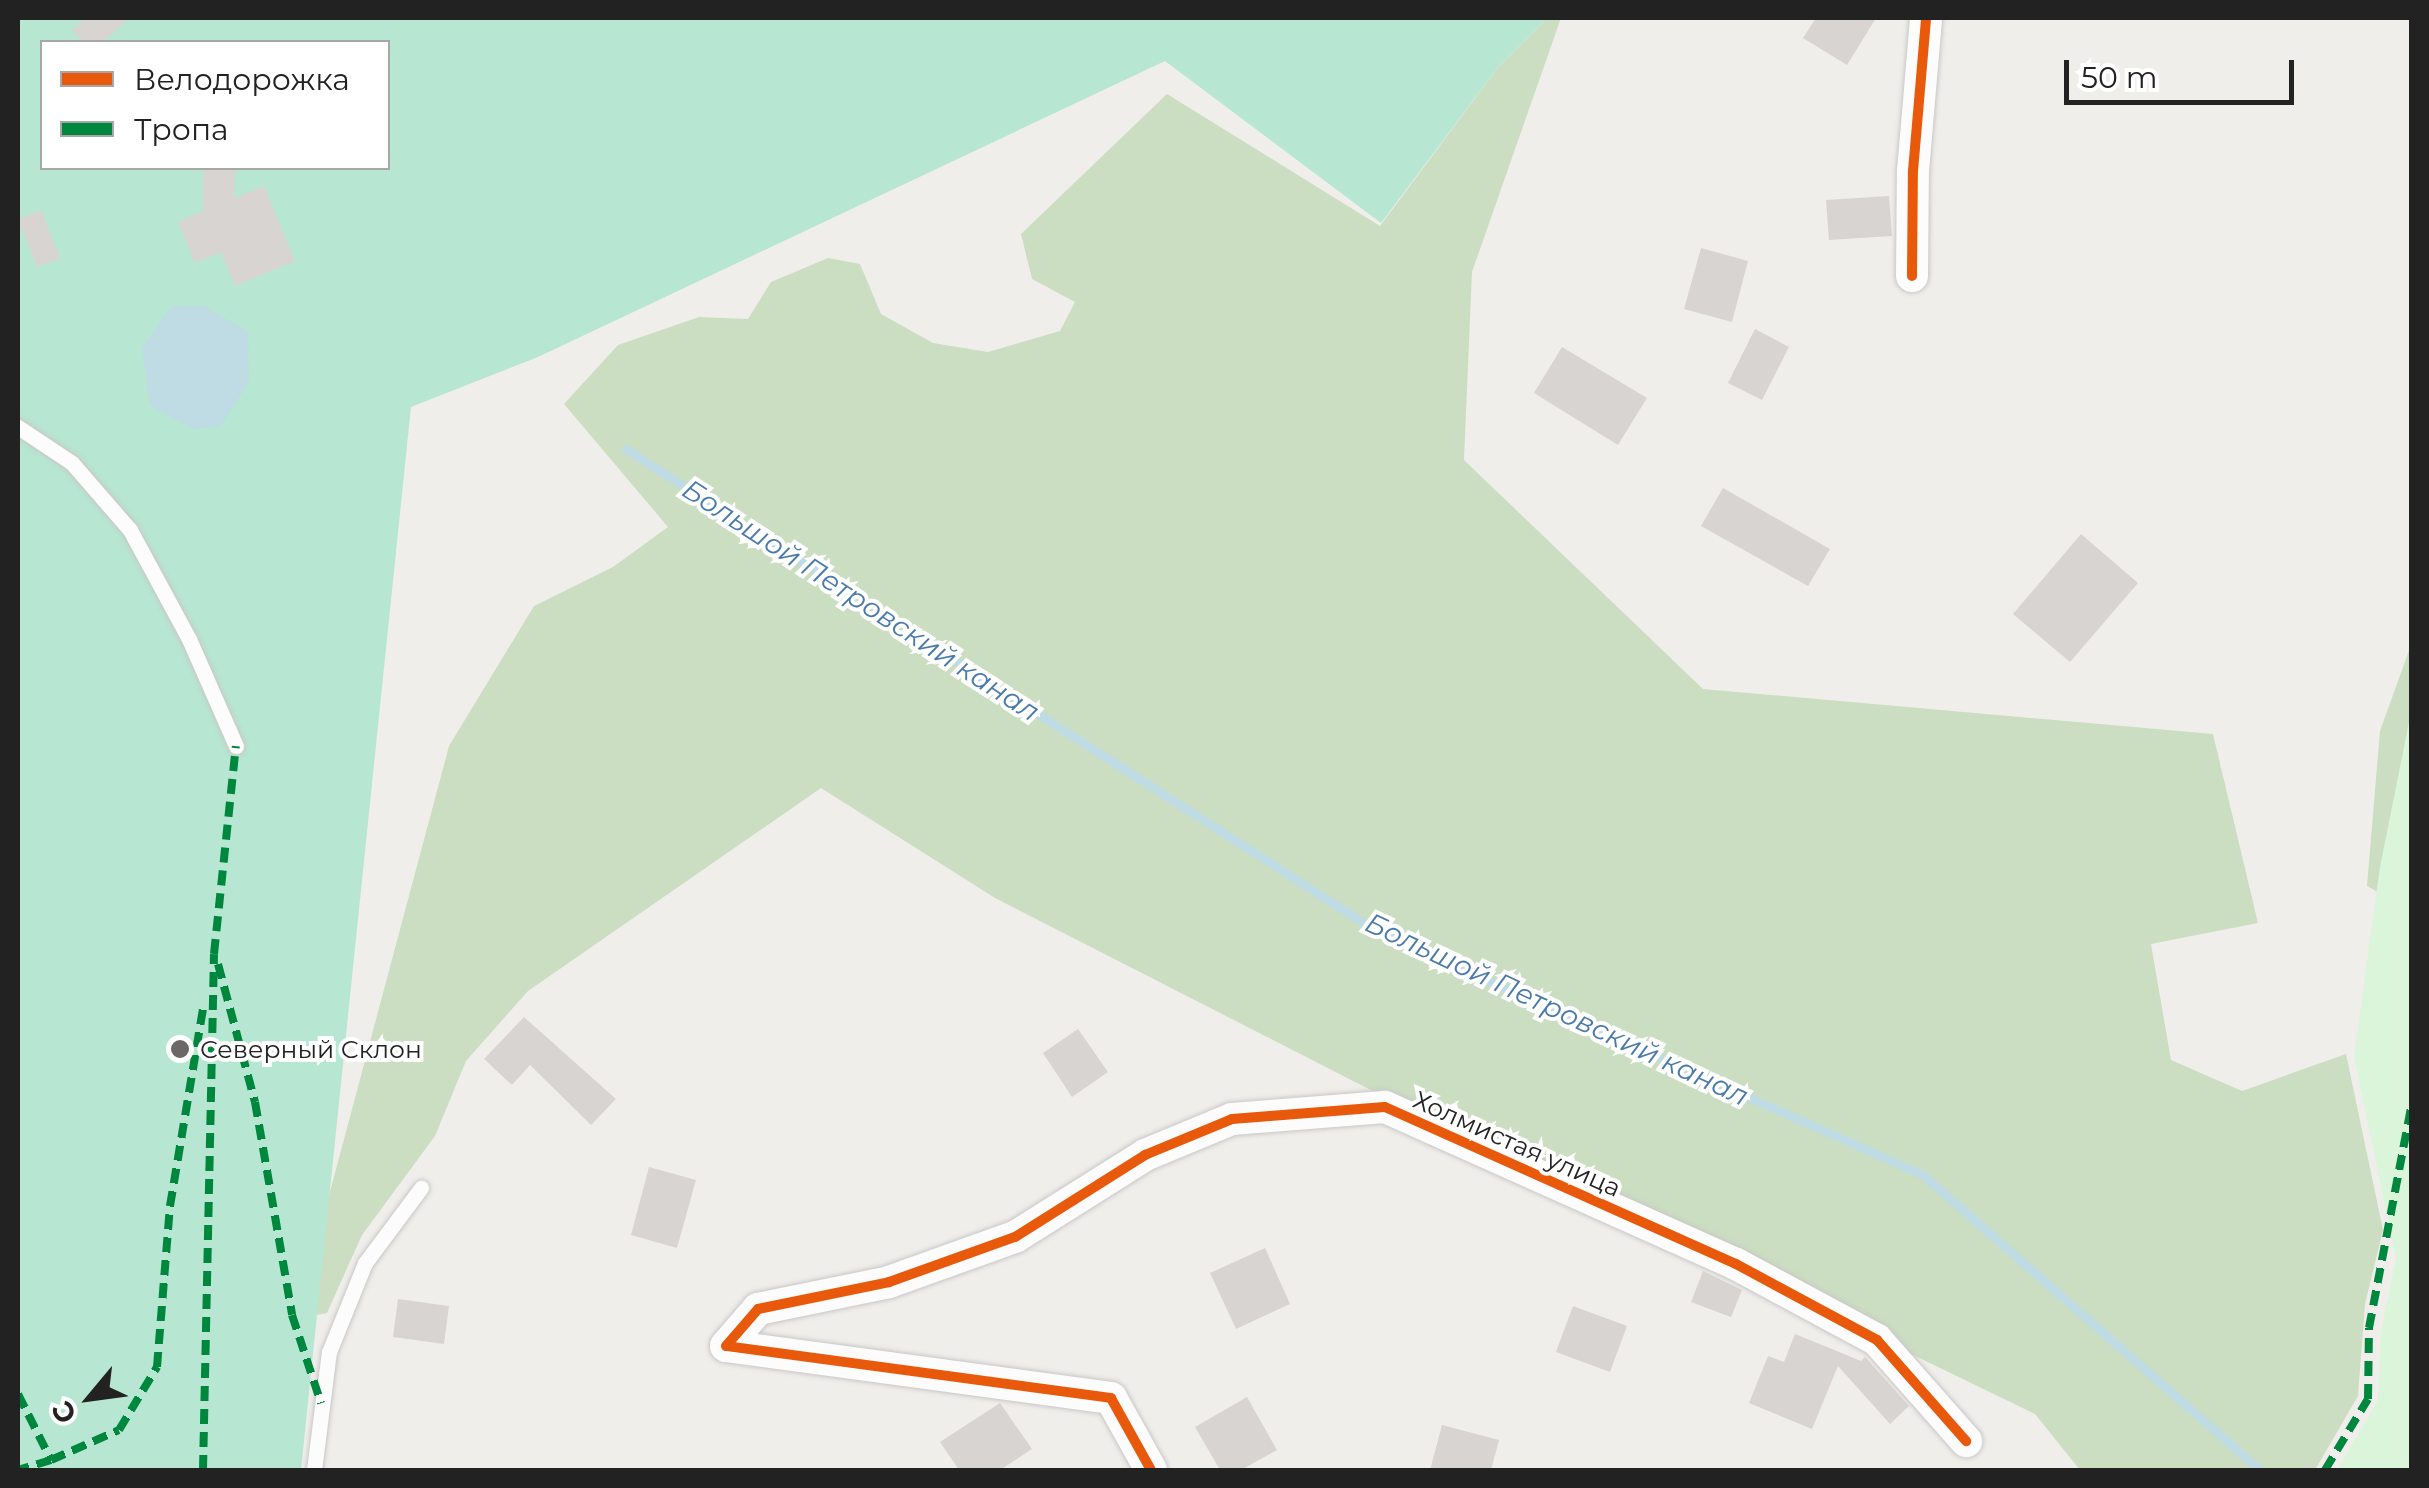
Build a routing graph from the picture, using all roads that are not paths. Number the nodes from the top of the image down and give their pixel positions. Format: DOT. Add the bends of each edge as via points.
graph roads {
  1 [pos="1926,18"];
  2 [pos="1912,276"];
  3 [pos="18,426"];
  4 [pos="236,746"];
  5 [pos="420,1188"];
  6 [pos="1966,1442"];
  7 [pos="314,1470"];
  8 [pos="1151,1470"];
  1 -- 2 [label="street"];
  3 -- 4 [label="lane" via="72,463 130,530"];
  5 -- 7 [label="lane" via="365,1263 329,1352"];
  6 -- 8 [label="street, Холмистая улица" via="1877,1340 1736,1264 1385,1107 1232,1119 1145,1155 1015,1236 889,1282 758,1309 726,1346 1111,1398"];
}
